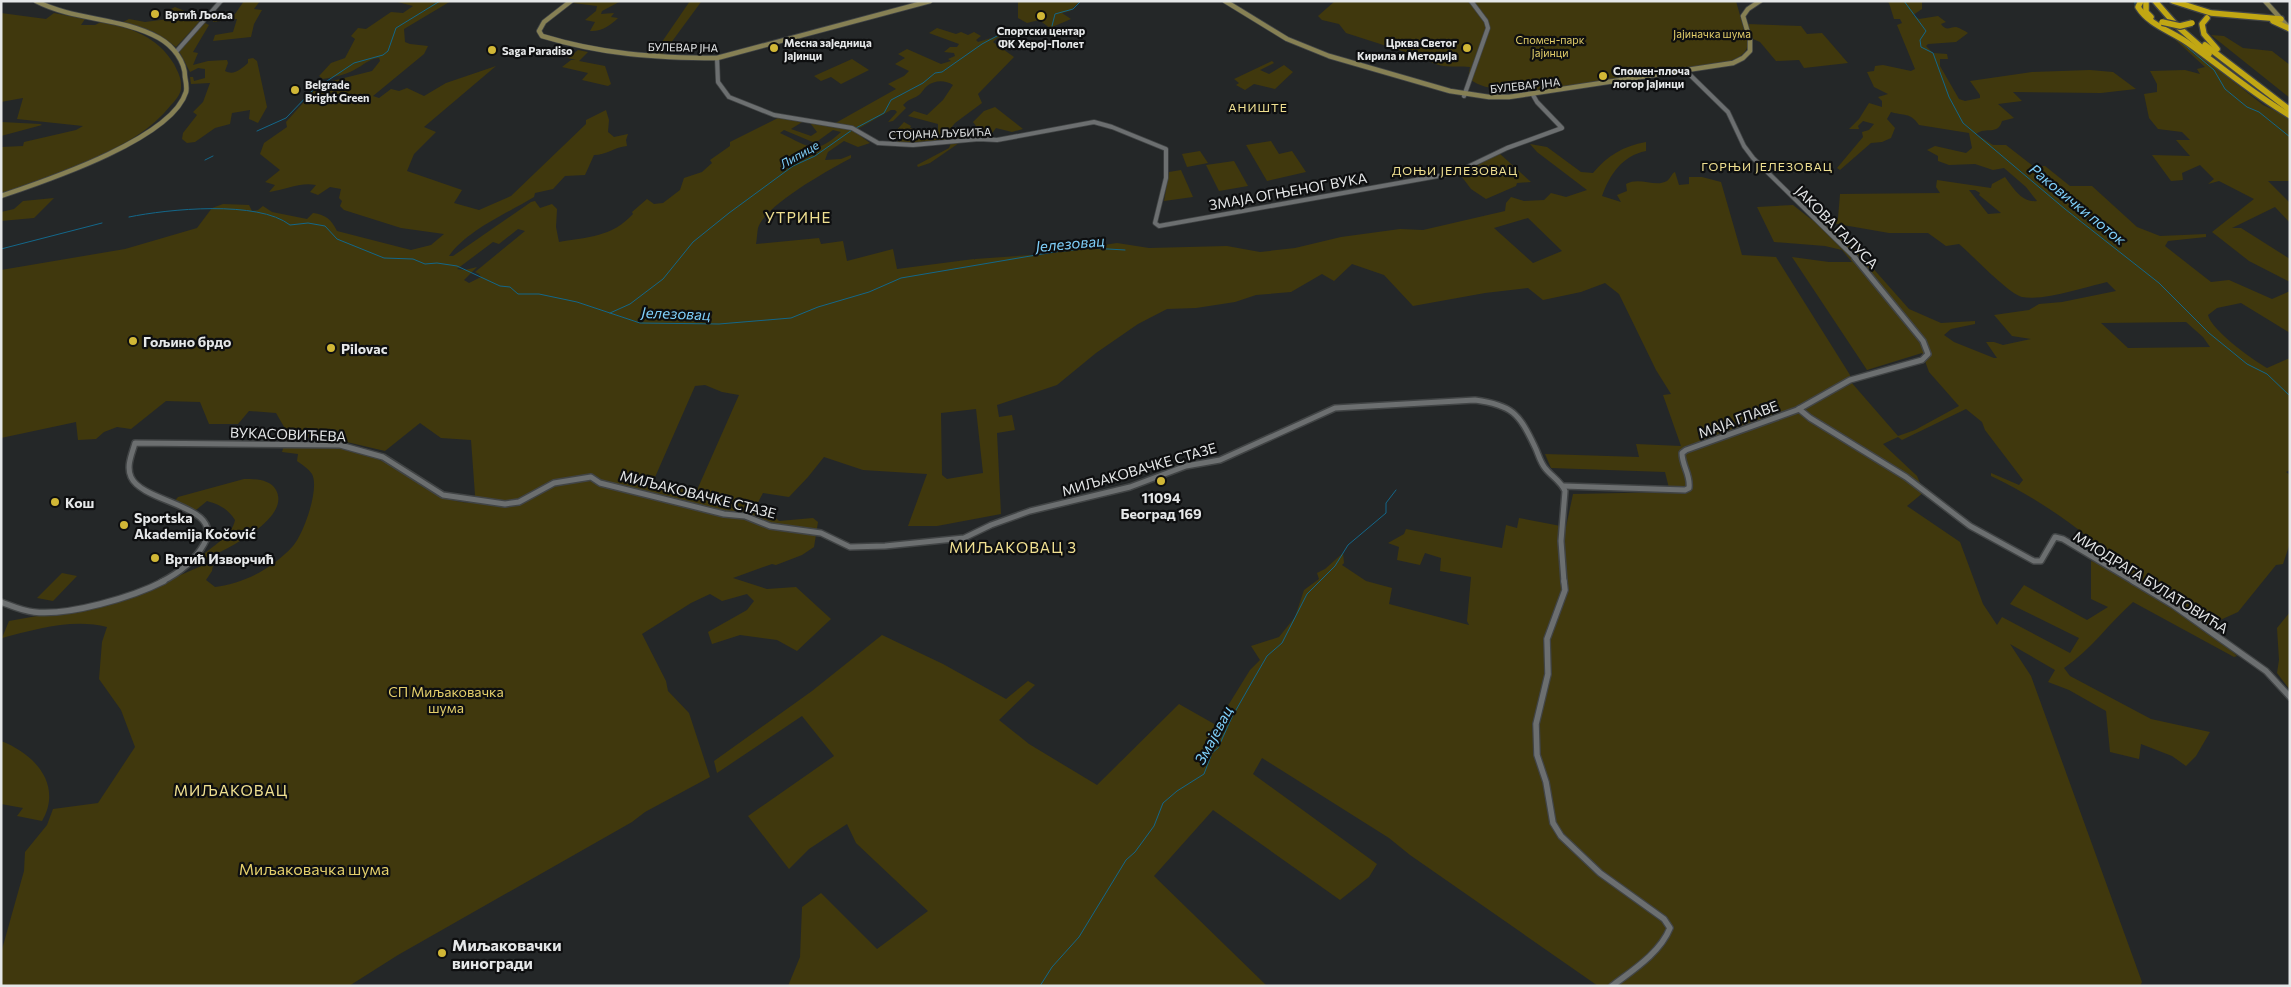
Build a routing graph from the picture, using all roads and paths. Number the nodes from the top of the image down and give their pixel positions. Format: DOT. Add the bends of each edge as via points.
graph roads {
  1 [pos="36,1"];
  2 [pos="221,1"];
  3 [pos="572,1"];
  4 [pos="930,1"];
  5 [pos="1225,1"];
  6 [pos="1471,1"];
  7 [pos="1760,1"];
  8 [pos="2141,1"];
  9 [pos="2146,1"];
  10 [pos="2155,1"];
  11 [pos="2162,1"];
  12 [pos="2172,1"];
  13 [pos="2178,1"];
  14 [pos="2265,1"];
  15 [pos="2273,10"];
  16 [pos="2227,14"];
  17 [pos="2207,18"];
  18 [pos="2268,18"];
  19 [pos="2281,19"];
  20 [pos="2163,25"];
  21 [pos="2290,29"];
  22 [pos="176,52"];
  23 [pos="717,58"];
  24 [pos="1686,71"];
  25 [pos="1531,95"];
  26 [pos="1464,96"];
  27 [pos="2290,109"];
  28 [pos="2290,116"];
  29 [pos="1,196"];
  30 [pos="1155,223"];
  31 [pos="1916,332"];
  32 [pos="1799,409"];
  33 [pos="600,483"];
  34 [pos="1563,486"];
  35 [pos="1,602"];
  36 [pos="2290,697"];
  37 [pos="1612,986"];
  1 -- 22 [label="main road" via="61,12 144,30"];
  2 -- 22 [label="street"];
  3 -- 23 [label="main road, БУЛЕВАР ЈНА" via="541,24 539,31 544,37 605,52"];
  4 -- 23 [label="main road, БУЛЕВАР ЈНА"];
  5 -- 26 [label="main road, БУЛЕВАР ЈНА" via="1296,43"];
  6 -- 26 [label="street" via="1488,28"];
  7 -- 24 [label="main road, БУЛЕВАР ЈНА" via="1743,16 1751,44 1748,54 1732,63"];
  8 -- 20 [label="highway" via="2138,7 2142,14"];
  9 -- 20 [label="highway" via="2147,14"];
  10 -- 28 [label="highway" via="2200,46"];
  11 -- 27 [label="highway" via="2202,42"];
  12 -- 16 [label="highway"];
  13 -- 16 [label="highway"];
  14 -- 15 [label="main road"];
  15 -- 18 [label="highway"];
  15 -- 19 [label="main road"];
  16 -- 18 [label="highway"];
  17 -- 18 [label="highway"];
  17 -- 20 [label="highway, bridge" via="2192,24"];
  17 -- 27 [label="highway" via="2201,26 2208,40"];
  18 -- 19 [label="highway"];
  18 -- 21 [label="highway"];
  19 -- 21 [label="main road"];
  20 -- 28 [label="highway" via="2254,94"];
  22 -- 29 [label="main road" via="186,72 186,90 176,107 156,127 113,153"];
  23 -- 30 [label="street, СТОЈАНА ЉУБИЋА" via="718,82 729,98 774,115 854,129 876,143 917,145 1015,138 1094,122 1112,127 1166,149 1166,178"];
  24 -- 25 [label="main road, БУЛЕВАР ЈНА"];
  24 -- 31 [label="street, ЈАКОВА ГАЛУСА" via="1726,110 1748,153 1856,258"];
  25 -- 26 [label="main road, БУЛЕВАР ЈНА"];
  25 -- 30 [label="street, ЗМАЈА ОГЊЕНОГ ВУКА" via="1562,128 1507,148 1456,173 1160,226"];
  31 -- 32 [label="street, МАЈА ГЛАВЕ" via="1928,348 1925,358 1850,380"];
  32 -- 34 [label="street, МАЈА ГЛАВЕ" via="1684,451 1681,458 1690,483 1684,490"];
  32 -- 36 [label="street, МИОДРАГА БУЛАТОВИЋА" via="1906,477 1970,526 2034,561 2041,561 2055,537 2063,539 2173,605 2266,671"];
  33 -- 34 [label="street, МИЉАКОВАЧКЕ СТАЗЕ" via="724,514 745,516 770,526 821,533 847,547 884,546 964,538 1035,509 1130,487 1186,466 1220,460 1335,408 1475,400 1497,403 1516,414 1544,467"];
  33 -- 35 [label="street, ВУКАСОВИЋЕВА" via="591,478 554,483 519,502 505,504 443,495 383,457 340,444 135,444 129,465 132,478 138,485 152,496 195,513 205,522 206,539 196,557 161,582 110,601 37,614 23,612"];
  34 -- 37 [label="street" via="1561,541 1565,590 1547,639 1548,674 1535,735 1552,818 1556,830 1573,850 1664,919 1670,928 1663,941"];
}
